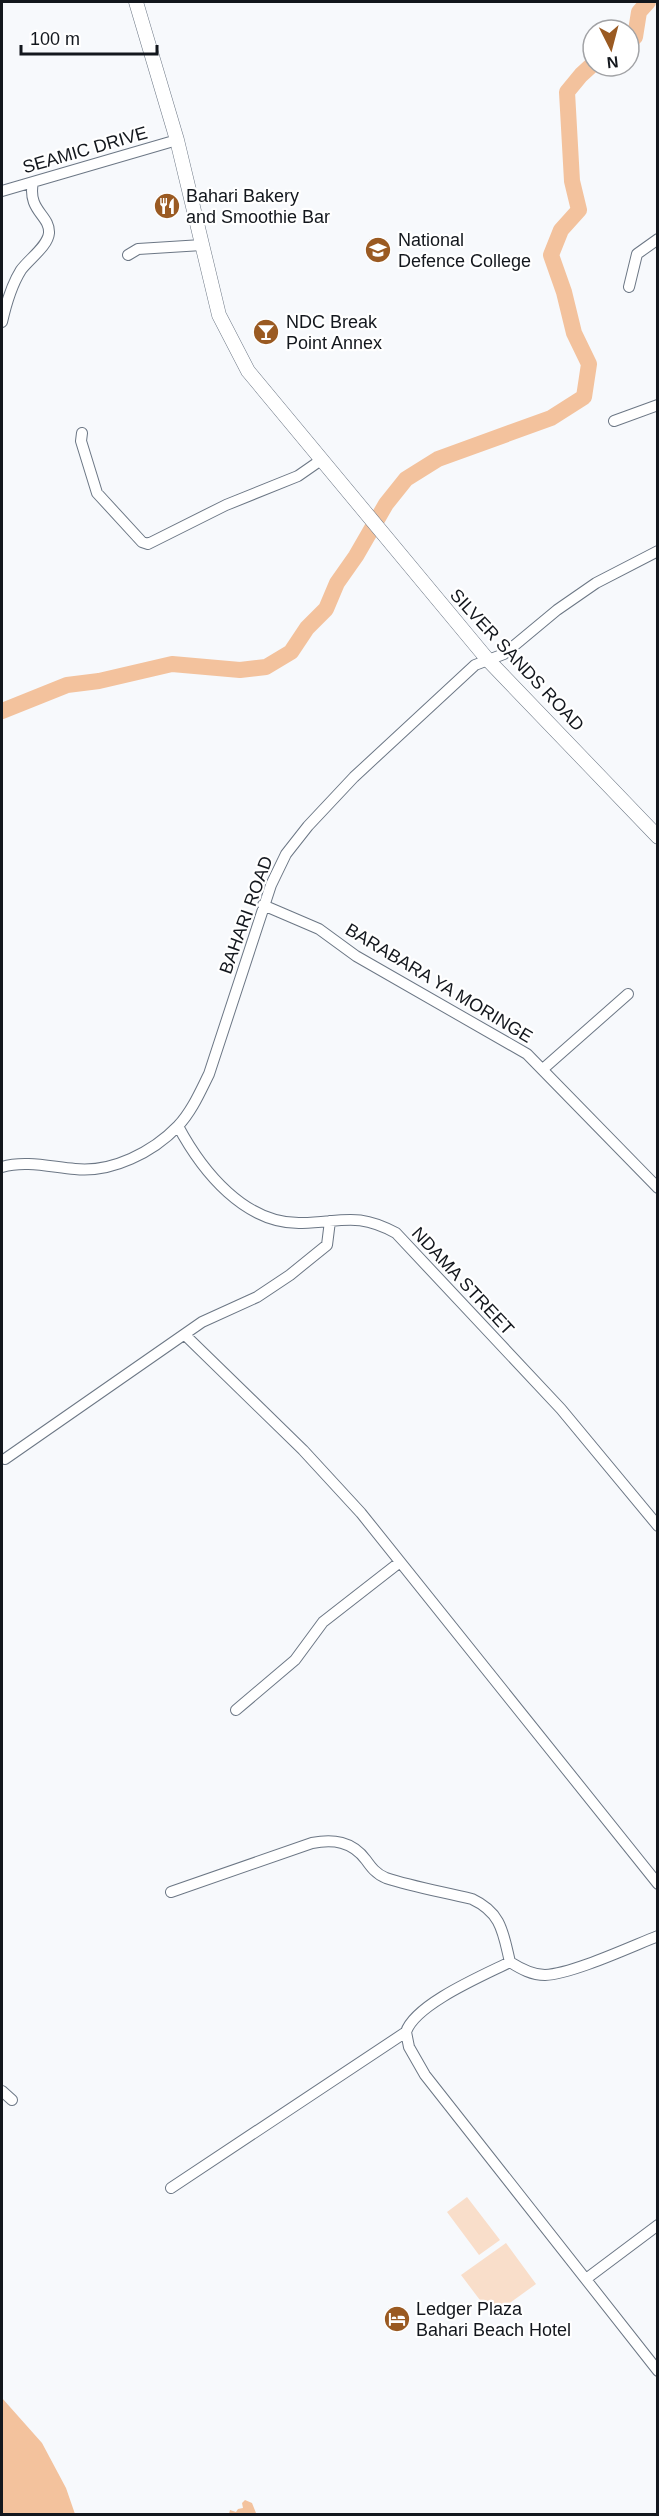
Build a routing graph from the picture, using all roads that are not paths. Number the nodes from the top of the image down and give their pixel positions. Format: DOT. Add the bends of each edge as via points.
graph roads {
  1 [pos="136,2"];
  2 [pos="177,140"];
  3 [pos="33,182"];
  4 [pos="2,191"];
  5 [pos="657,239"];
  6 [pos="202,245"];
  7 [pos="128,255"];
  8 [pos="629,287"];
  9 [pos="2,322"];
  10 [pos="657,405"];
  11 [pos="614,421"];
  12 [pos="81,433"];
  13 [pos="321,460"];
  14 [pos="657,551"];
  15 [pos="488,660"];
  16 [pos="657,837"];
  17 [pos="263,905"];
  18 [pos="628,994"];
  19 [pos="543,1069"];
  20 [pos="178,1126"];
  21 [pos="2,1167"];
  22 [pos="657,1188"];
  23 [pos="330,1221"];
  24 [pos="185,1335"];
  25 [pos="5,1459"];
  26 [pos="656,1522"];
  27 [pos="400,1562"];
  28 [pos="236,1710"];
  29 [pos="657,1884"];
  30 [pos="171,1892"];
  31 [pos="657,1936"];
  32 [pos="510,1962"];
  33 [pos="406,2032"];
  34 [pos="2,2091"];
  35 [pos="12,2100"];
  36 [pos="171,2188"];
  37 [pos="657,2225"];
  38 [pos="586,2279"];
  39 [pos="657,2371"];
  1 -- 2 [label="street, SILVER SANDS ROAD"];
  2 -- 3 [label="street, SEAMIC DRIVE"];
  2 -- 6 [label="street, SILVER SANDS ROAD"];
  3 -- 4 [label="street, SEAMIC DRIVE"];
  3 -- 9 [label="street" via="32,201 48,226 48,236 13,285"];
  5 -- 8 [label="street" via="637,254"];
  6 -- 7 [label="street" via="138,249"];
  6 -- 13 [label="street, SILVER SANDS ROAD" via="219,315 248,371"];
  10 -- 11 [label="street"];
  12 -- 13 [label="street" via="97,493 148,544 298,476"];
  13 -- 15 [label="street, SILVER SANDS ROAD"];
  14 -- 15 [label="street, BAHARI ROAD" via="596,583 504,654"];
  15 -- 16 [label="street, SILVER SANDS ROAD"];
  15 -- 17 [label="street, BAHARI ROAD" via="475,665 425,709 308,826 286,854"];
  17 -- 19 [label="street, BARABARA YA MORINGE" via="320,929 356,956 527,1054"];
  17 -- 20 [label="street, BAHARI ROAD" via="209,1074"];
  18 -- 19 [label="street"];
  19 -- 22 [label="street, BARABARA YA MORINGE"];
  20 -- 21 [label="street, BAHARI ROAD" via="125,1162 77,1170 42,1165"];
  20 -- 23 [label="street, NDAMA STREET" via="196,1156 242,1205 269,1219 299,1224"];
  23 -- 24 [label="street" via="329,1239 319,1253 257,1297"];
  23 -- 26 [label="street, NDAMA STREET" via="376,1222 396,1233 561,1409"];
  24 -- 25 [label="street"];
  24 -- 27 [label="street" via="303,1450"];
  27 -- 28 [label="street" via="323,1622 295,1660"];
  27 -- 29 [label="street"];
  30 -- 32 [label="street" via="312,1843 336,1840 358,1851 386,1878 484,1905 500,1924"];
  31 -- 32 [label="street" via="545,1975 526,1972"];
  32 -- 33 [label="street" via="463,1984 413,2019"];
  33 -- 36 [label="street"];
  33 -- 38 [label="street" via="409,2047 425,2075"];
  34 -- 35 [label="street"];
  37 -- 38 [label="street"];
  38 -- 39 [label="street"];
}
